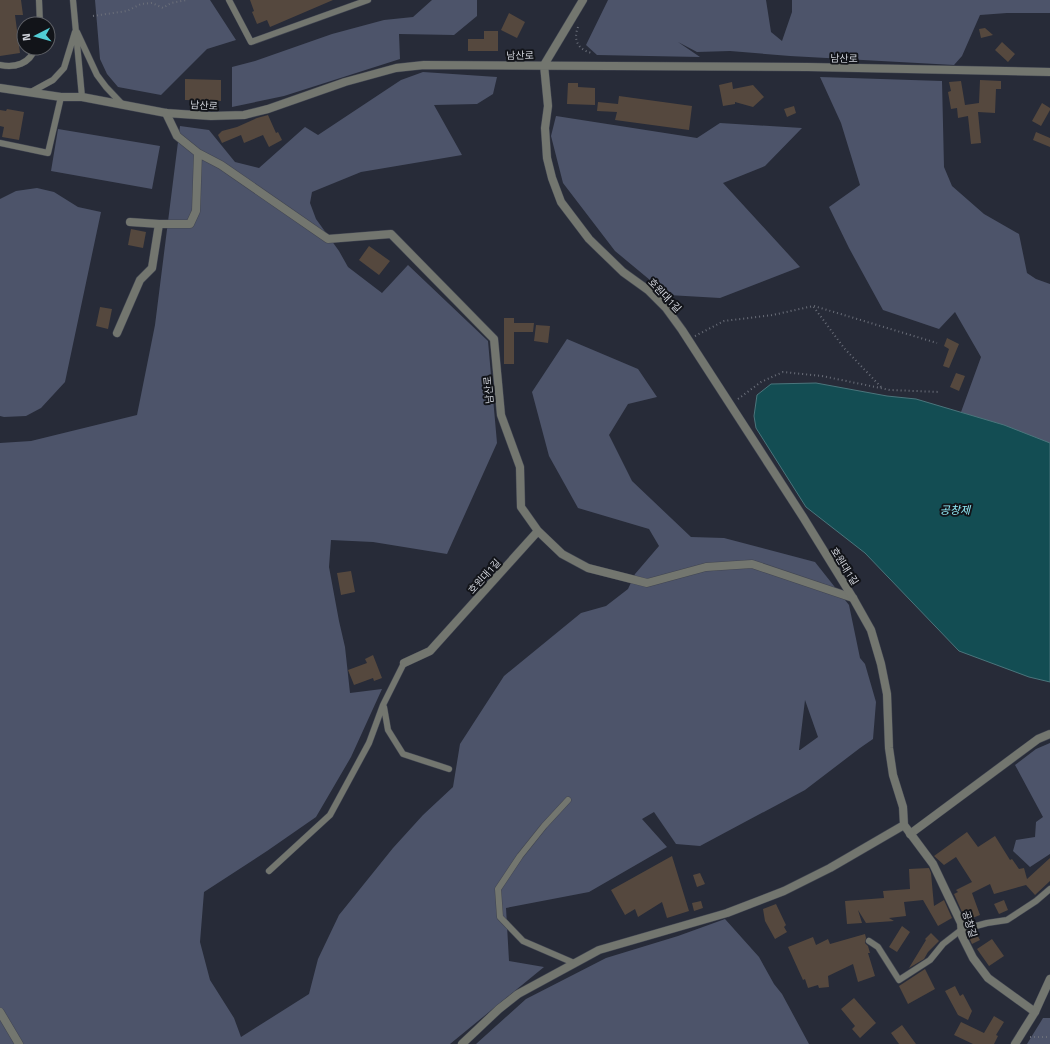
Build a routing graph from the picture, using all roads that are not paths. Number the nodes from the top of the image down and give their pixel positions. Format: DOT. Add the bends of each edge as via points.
graph roads {
  1 [pos="39,0"];
  2 [pos="73,0"];
  3 [pos="229,0"];
  4 [pos="368,0"];
  5 [pos="582,0"];
  6 [pos="40,16"];
  7 [pos="76,28"];
  8 [pos="30,56"];
  9 [pos="0,65"];
  10 [pos="544,65"];
  11 [pos="1050,72"];
  12 [pos="0,88"];
  13 [pos="31,92"];
  14 [pos="61,97"];
  15 [pos="82,97"];
  16 [pos="122,104"];
  17 [pos="166,112"];
  18 [pos="0,143"];
  19 [pos="198,153"];
  20 [pos="130,222"];
  21 [pos="159,224"];
  22 [pos="117,333"];
  23 [pos="538,531"];
  24 [pos="853,598"];
  25 [pos="404,663"];
  26 [pos="384,705"];
  27 [pos="1050,734"];
  28 [pos="449,768"];
  29 [pos="568,800"];
  30 [pos="904,825"];
  31 [pos="910,834"];
  32 [pos="269,871"];
  33 [pos="1050,889"];
  34 [pos="961,930"];
  35 [pos="869,941"];
  36 [pos="574,963"];
  37 [pos="1050,980"];
  38 [pos="0,1012"];
  39 [pos="1035,1012"];
  40 [pos="1017,1041"];
  41 [pos="20,1044"];
  42 [pos="462,1044"];
  1 -- 6 [label="lane"];
  2 -- 7 [label="lane"];
  3 -- 4 [label="lane" via="251,42"];
  5 -- 10 [label="street"];
  7 -- 13 [label="lane" via="64,68 54,80"];
  7 -- 15 [label="lane"];
  7 -- 16 [label="lane" via="97,75"];
  8 -- 9 [label="lane" via="23,64 9,67"];
  10 -- 11 [label="street, 남산로"];
  10 -- 17 [label="street, 남산로" via="424,65 396,68 244,115 211,116"];
  10 -- 24 [label="street, 호원대1길" via="548,106 545,128 547,158 561,202 589,239 666,308"];
  12 -- 13 [label="street, 남산로"];
  13 -- 14 [label="street, 남산로"];
  14 -- 15 [label="street, 남산로"];
  14 -- 18 [label="lane" via="48,153"];
  15 -- 16 [label="street, 남산로"];
  16 -- 17 [label="street, 남산로"];
  17 -- 19 [label="street" via="177,136"];
  19 -- 21 [label="street" via="196,211 190,224"];
  19 -- 23 [label="street, 남산로" via="221,165 328,239 391,234 494,339 501,415 520,467 521,507"];
  20 -- 21 [label="street"];
  21 -- 22 [label="street" via="152,268 140,280"];
  23 -- 24 [label="street, 호원대1길" via="562,554 588,568 647,584 706,567 752,564"];
  23 -- 25 [label="street, 호원대1길" via="430,651"];
  24 -- 30 [label="street, 호원대1길" via="871,630 888,694 889,748"];
  25 -- 26 [label="lane"];
  26 -- 28 [label="lane" via="388,730 403,754"];
  26 -- 32 [label="lane" via="368,743 330,815"];
  27 -- 31 [label="street" via="1038,739"];
  29 -- 36 [label="lane" via="520,856 498,889 500,917 523,941"];
  30 -- 31 [label="street, 공창길"];
  30 -- 36 [label="street" via="830,868 784,891 727,913 599,950"];
  31 -- 34 [label="street, 공창길" via="933,864 961,924"];
  33 -- 34 [label="lane" via="1007,920"];
  34 -- 35 [label="lane" via="943,944 930,960 899,980 878,947"];
  34 -- 39 [label="street, 공창길" via="973,958 988,978"];
  36 -- 42 [label="street" via="518,994"];
  37 -- 39 [label="street"];
  38 -- 41 [label="street"];
  39 -- 40 [label="street"];
}
